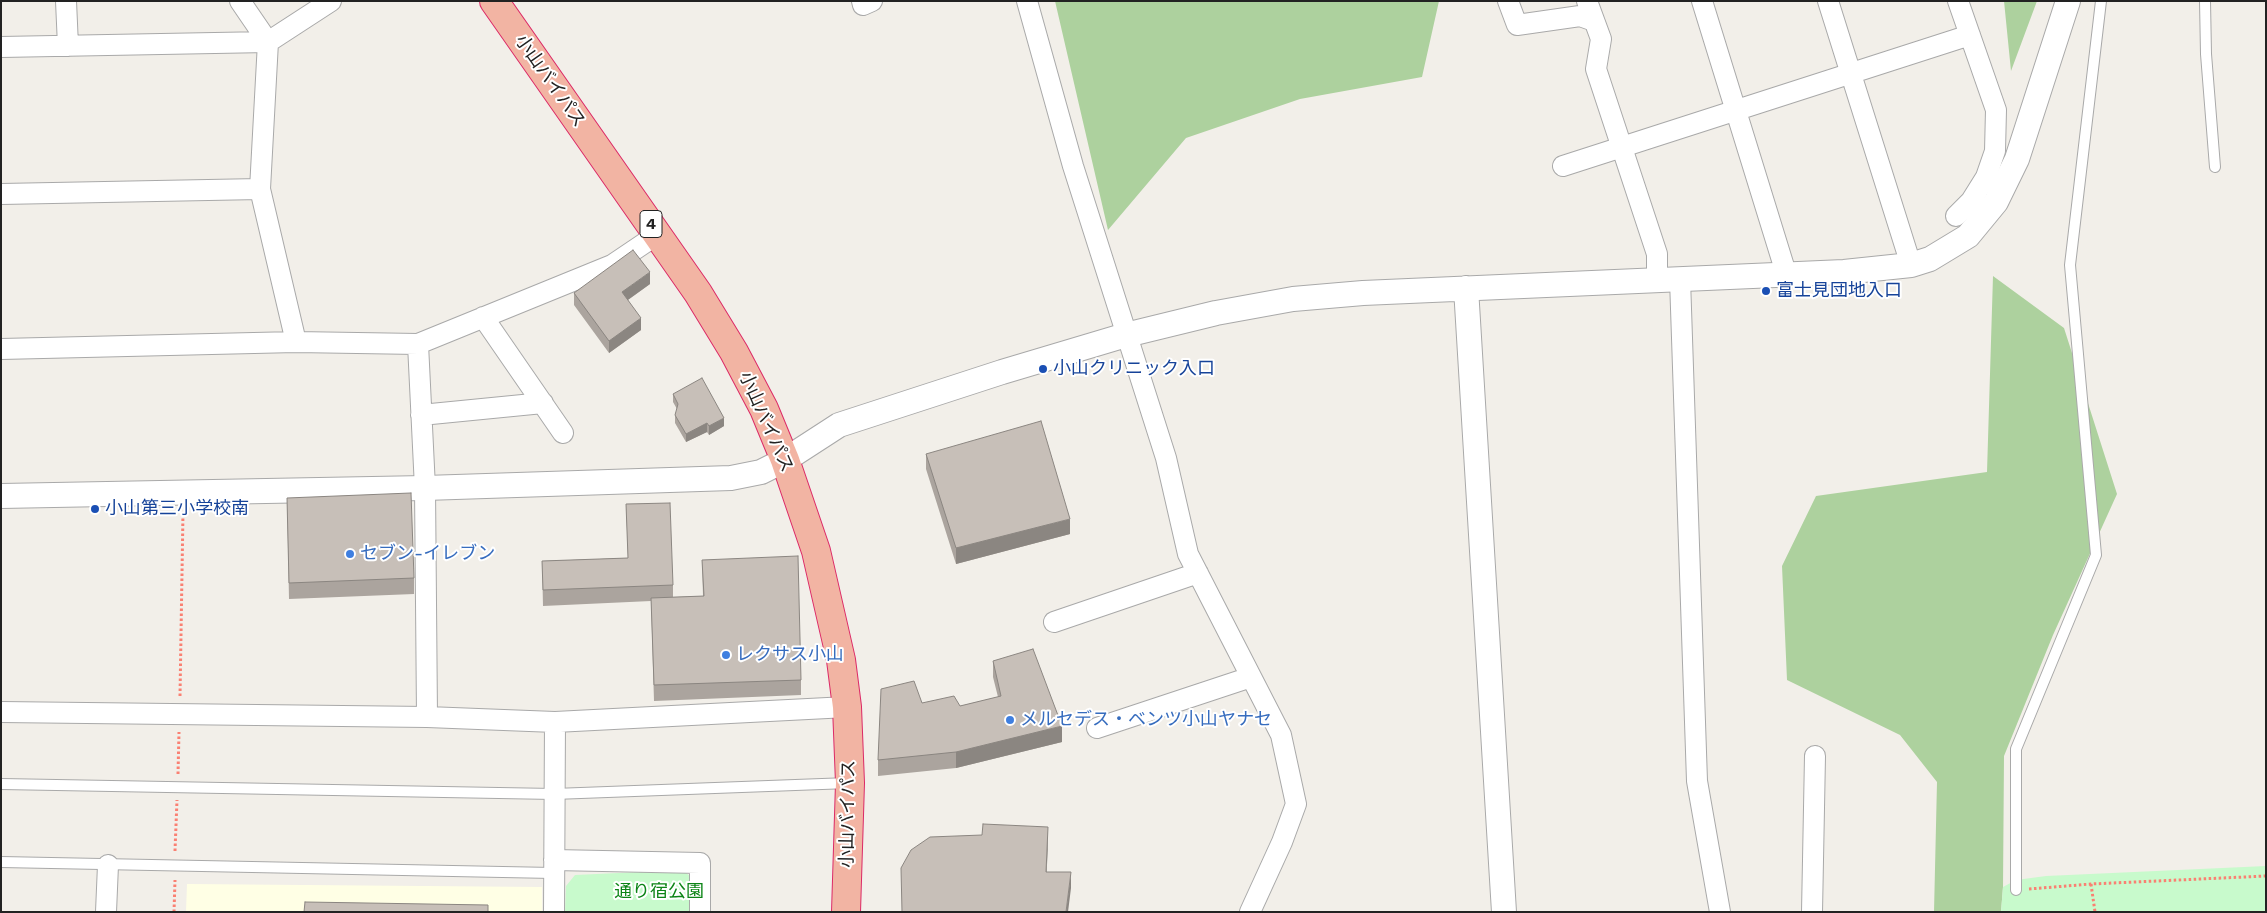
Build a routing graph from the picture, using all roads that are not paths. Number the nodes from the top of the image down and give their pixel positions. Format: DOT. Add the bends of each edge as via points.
graph roads {
  1 [pos="66,1"];
  2 [pos="240,1"];
  3 [pos="331,1"];
  4 [pos="494,1"];
  5 [pos="862,1"];
  6 [pos="872,1"];
  7 [pos="1027,1"];
  8 [pos="1508,1"];
  9 [pos="1586,1"];
  10 [pos="1702,1"];
  11 [pos="1828,1"];
  12 [pos="1958,1"];
  13 [pos="2068,1"];
  14 [pos="2102,1"];
  15 [pos="2205,1"];
  16 [pos="1594,20"];
  17 [pos="1970,35"];
  18 [pos="268,42"];
  19 [pos="68,46"];
  20 [pos="1,47"];
  21 [pos="1851,74"];
  22 [pos="1736,111"];
  23 [pos="1622,148"];
  24 [pos="1563,166"];
  25 [pos="2215,168"];
  26 [pos="260,189"];
  27 [pos="1,194"];
  28 [pos="1962,226"];
  29 [pos="658,234"];
  30 [pos="1911,265"];
  31 [pos="1786,273"];
  32 [pos="1669,280"];
  33 [pos="1466,288"];
  34 [pos="483,317"];
  35 [pos="1126,335"];
  36 [pos="296,342"];
  37 [pos="418,344"];
  38 [pos="1,349"];
  39 [pos="543,403"];
  40 [pos="421,415"];
  41 [pos="563,433"];
  42 [pos="786,460"];
  43 [pos="425,488"];
  44 [pos="1,496"];
  45 [pos="1198,573"];
  46 [pos="1054,622"];
  47 [pos="1251,677"];
  48 [pos="847,707"];
  49 [pos="1,712"];
  50 [pos="427,718"];
  51 [pos="555,722"];
  52 [pos="1097,728"];
  53 [pos="1815,756"];
  54 [pos="850,783"];
  55 [pos="1,784"];
  56 [pos="554,794"];
  57 [pos="1,862"];
  58 [pos="108,865"];
  59 [pos="554,867"];
  60 [pos="2016,890"];
  61 [pos="106,912"];
  62 [pos="554,912"];
  63 [pos="700,912"];
  64 [pos="846,912"];
  65 [pos="1250,912"];
  66 [pos="1504,912"];
  67 [pos="1720,912"];
  68 [pos="1812,912"];
  1 -- 19 [label="street"];
  2 -- 18 [label="street"];
  3 -- 18 [label="street"];
  4 -- 29 [label="highway, 小山バイパス / 4"];
  5 -- 6 [label="street" via="863,5"];
  7 -- 35 [label="street" via="1073,166"];
  8 -- 16 [label="street" via="1517,25 1580,16"];
  9 -- 16 [label="street"];
  10 -- 22 [label="street"];
  11 -- 21 [label="street"];
  12 -- 17 [label="street"];
  13 -- 28 [label="street" via="2017,159 1996,202"];
  14 -- 60 [label="lane" via="2070,265 2096,555 2016,749"];
  15 -- 25 [label="lane"];
  16 -- 23 [label="street" via="1601,39 1596,69"];
  17 -- 21 [label="street"];
  17 -- 28 [label="street" via="1996,110 1995,151"];
  18 -- 19 [label="street"];
  18 -- 26 [label="street"];
  19 -- 20 [label="street"];
  21 -- 22 [label="street"];
  21 -- 30 [label="street"];
  22 -- 23 [label="street"];
  22 -- 31 [label="street"];
  23 -- 24 [label="street"];
  23 -- 32 [label="street" via="1657,254"];
  26 -- 27 [label="street"];
  26 -- 36 [label="street"];
  28 -- 30 [label="street" via="1930,259"];
  29 -- 34 [label="street" via="612,265"];
  29 -- 42 [label="highway, 小山バイパス / 4" via="734,352"];
  30 -- 31 [label="street" via="1844,272"];
  31 -- 32 [label="street"];
  32 -- 33 [label="street"];
  32 -- 67 [label="street" via="1697,781"];
  33 -- 35 [label="street" via="1293,299 1216,313"];
  33 -- 66 [label="street"];
  34 -- 37 [label="street"];
  34 -- 39 [label="street"];
  35 -- 42 [label="street" via="840,425"];
  35 -- 45 [label="street" via="1166,458 1188,554"];
  36 -- 37 [label="street"];
  36 -- 38 [label="street"];
  37 -- 40 [label="street"];
  39 -- 40 [label="street"];
  39 -- 41 [label="street"];
  40 -- 43 [label="street"];
  42 -- 43 [label="street" via="761,472 731,478"];
  42 -- 48 [label="highway, 小山バイパス / 4" via="820,570 841,660"];
  43 -- 44 [label="street"];
  43 -- 50 [label="street"];
  45 -- 46 [label="street"];
  45 -- 47 [label="street"];
  47 -- 52 [label="street"];
  47 -- 65 [label="street" via="1281,735 1296,804"];
  48 -- 51 [label="street"];
  48 -- 54 [label="highway, 小山バイパス / 4"];
  49 -- 50 [label="street"];
  50 -- 51 [label="street"];
  51 -- 56 [label="street"];
  53 -- 68 [label="street"];
  54 -- 56 [label="lane"];
  54 -- 64 [label="highway, 小山バイパス / 4"];
  55 -- 56 [label="lane"];
  56 -- 59 [label="street"];
  57 -- 58 [label="lane"];
  58 -- 59 [label="lane"];
  58 -- 61 [label="street"];
  59 -- 62 [label="street"];
  59 -- 63 [label="street" via="700,863"];
}
